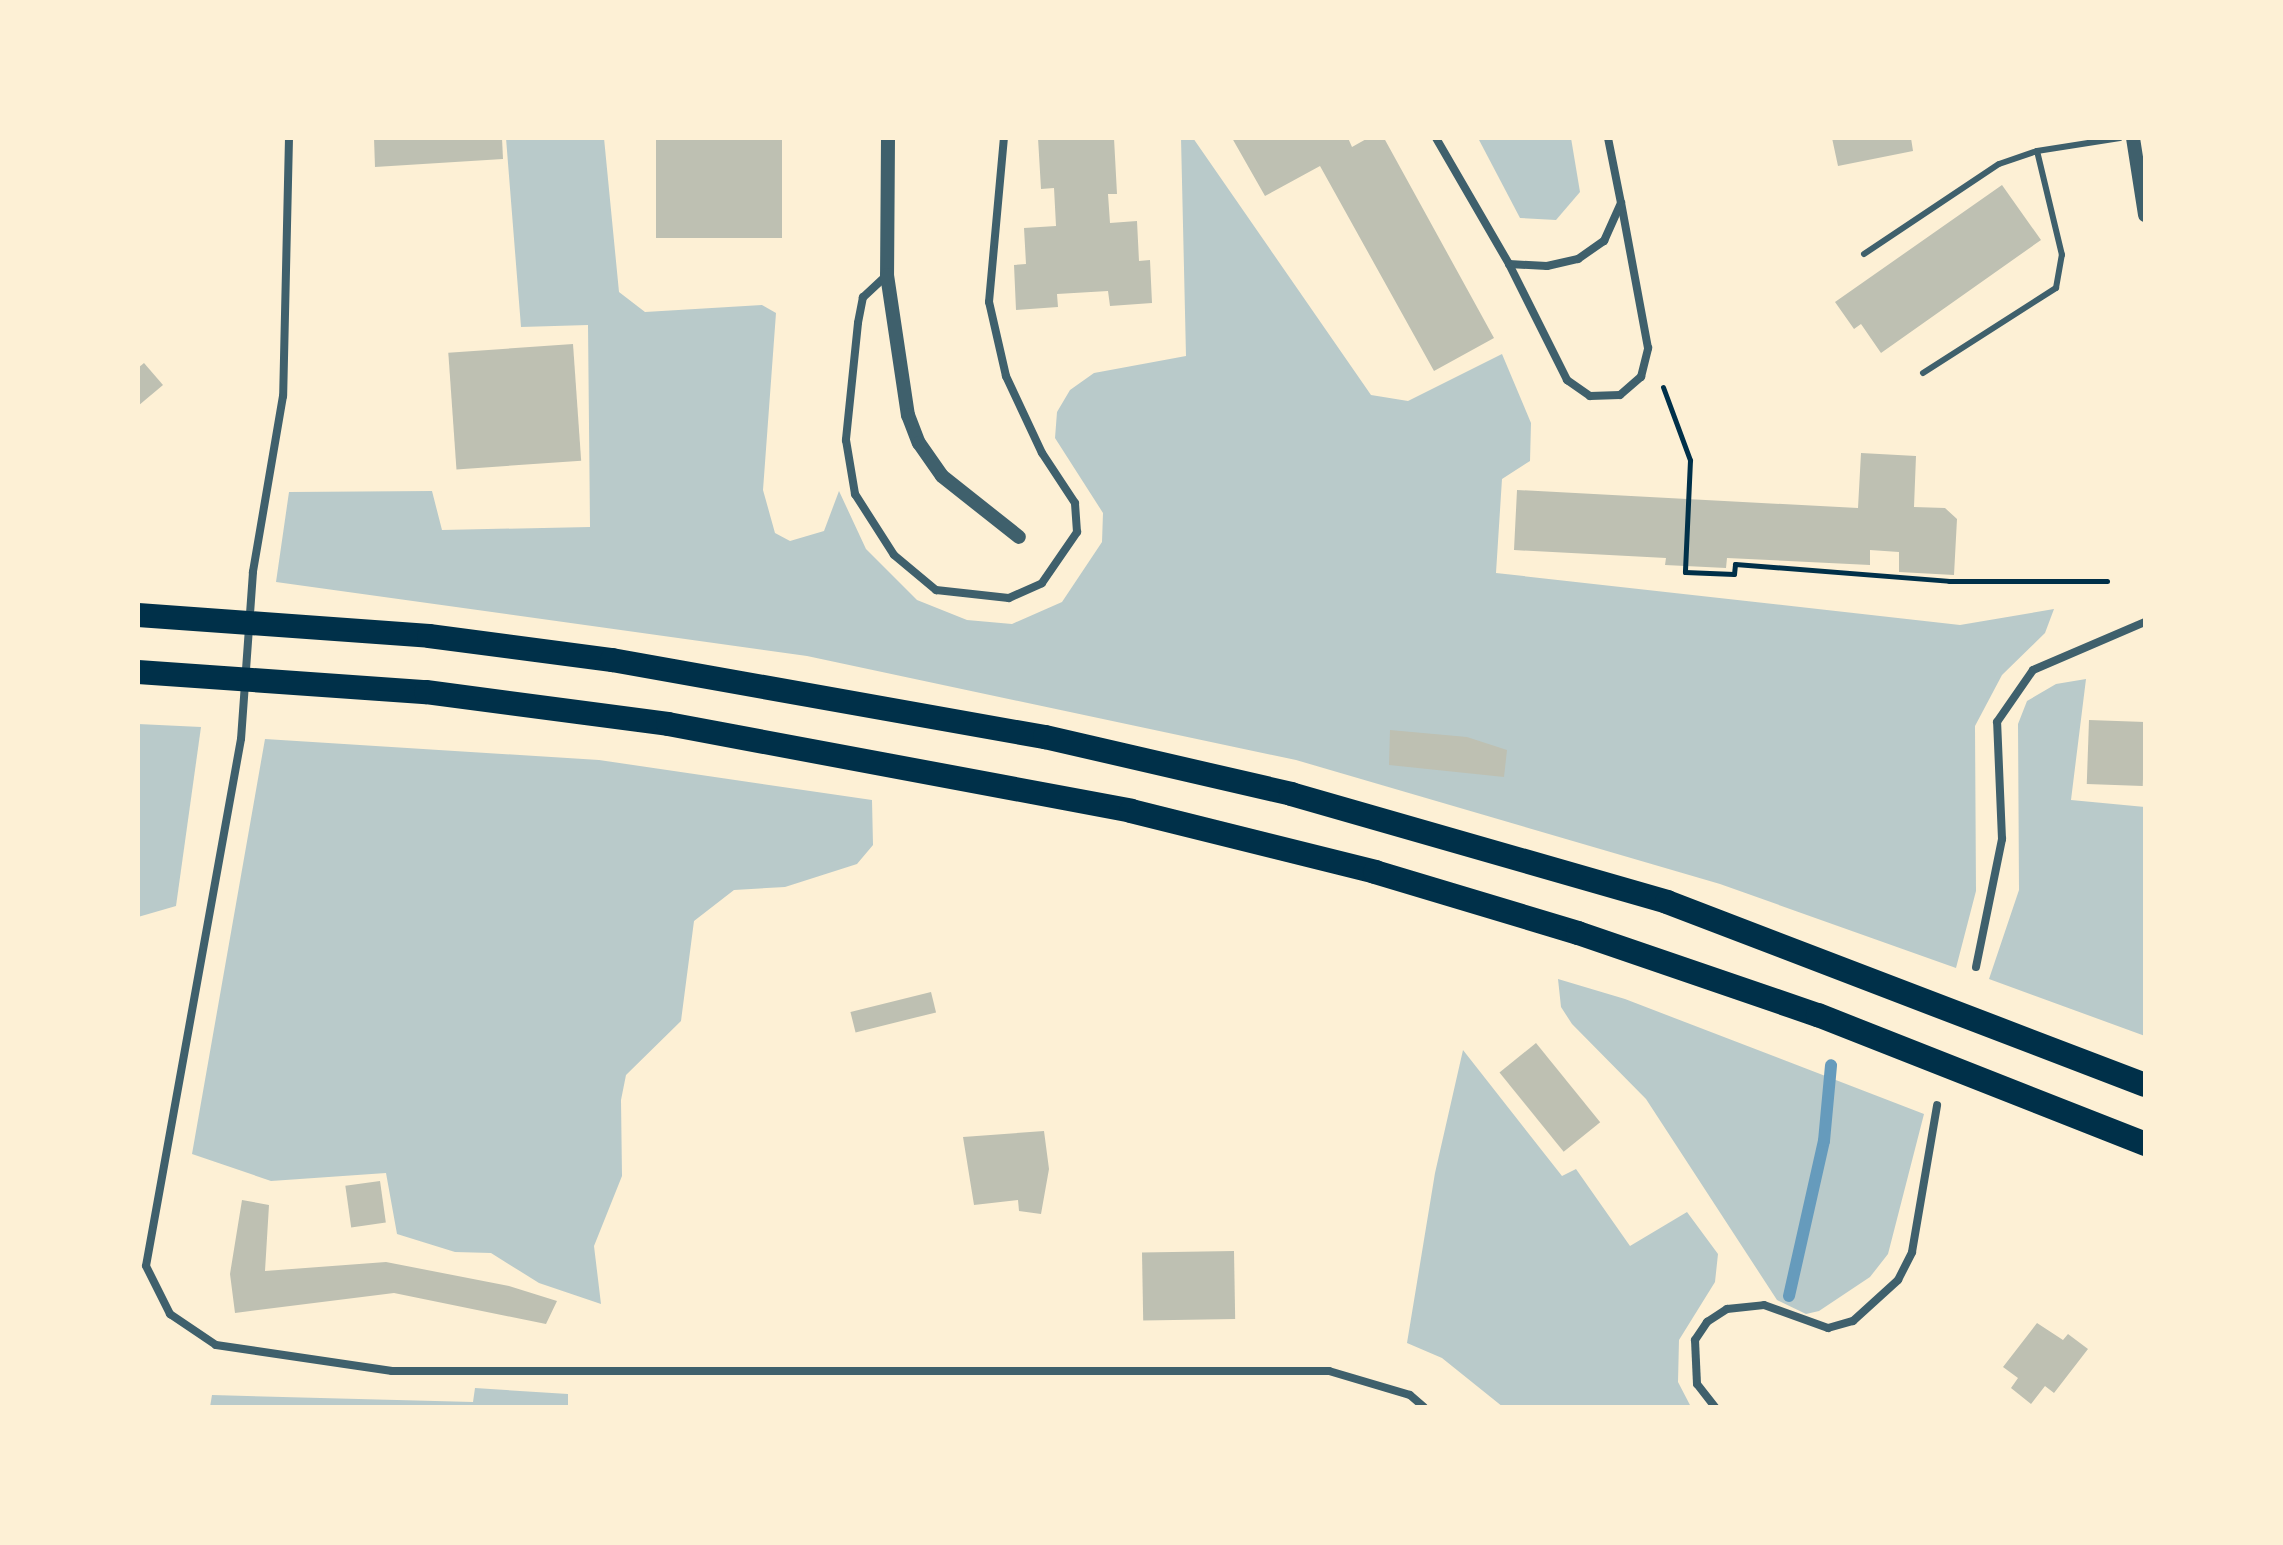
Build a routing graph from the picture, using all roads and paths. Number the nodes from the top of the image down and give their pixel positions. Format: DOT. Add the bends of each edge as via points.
graph roads {
  1 [pos="289,138"];
  2 [pos="888,138"];
  3 [pos="1004,138"];
  4 [pos="1436,138"];
  5 [pos="1608,138"];
  6 [pos="2120,138"];
  7 [pos="2133,138"];
  8 [pos="2037,151"];
  9 [pos="1621,203"];
  10 [pos="2145,215"];
  11 [pos="1864,254"];
  12 [pos="1509,264"];
  13 [pos="887,275"];
  14 [pos="1648,348"];
  15 [pos="1923,373"];
  16 [pos="1019,537"];
  17 [pos="2107,581"];
  18 [pos="138,615"];
  19 [pos="2145,622"];
  20 [pos="138,672"];
  21 [pos="1976,967"];
  22 [pos="2145,1085"];
  23 [pos="1937,1105"];
  24 [pos="2145,1144"];
  25 [pos="146,1266"];
  26 [pos="138,1272"];
  27 [pos="1424,1407"];
  28 [pos="1715,1407"];
  1 -- 25 [label="street" via="283,396 253,572 241,739"];
  2 -- 13 [label="street"];
  3 -- 13 [label="street" via="989,302 1006,376 1042,453 1075,503 1077,532 1042,583 1009,598 936,590 894,555 855,494 846,440 858,323 863,297"];
  4 -- 12 [label="street"];
  5 -- 9 [label="street"];
  6 -- 8 [label="lane"];
  7 -- 10 [label="street"];
  8 -- 11 [label="lane" via="1999,164"];
  8 -- 15 [label="lane" via="2062,255 2056,288"];
  9 -- 12 [label="street" via="1604,241 1578,259 1547,266"];
  9 -- 14 [label="street"];
  12 -- 14 [label="street" via="1559,367 1577,390 1590,396 1620,395 1641,377"];
  13 -- 16 [label="street" via="898,371 919,443 942,476"];
  14 -- 17 [label="path" via="1690,460 1685,572 1734,574 1735,564 1949,581"];
  18 -- 22 [label="highway" via="429,636 612,660 1045,737 1291,794 1667,902"];
  19 -- 21 [label="street" via="2033,670 1997,722 2002,839"];
  20 -- 24 [label="highway" via="426,692 668,724 1131,811 1375,872 1578,933 1818,1015"];
  23 -- 28 [label="street" via="1912,1252 1898,1280 1853,1321 1828,1328 1764,1305 1727,1309 1707,1322 1695,1340 1697,1384"];
  25 -- 26 [label="street"];
  25 -- 27 [label="street" via="170,1314 216,1345 392,1371 1329,1371 1410,1395"];
}
